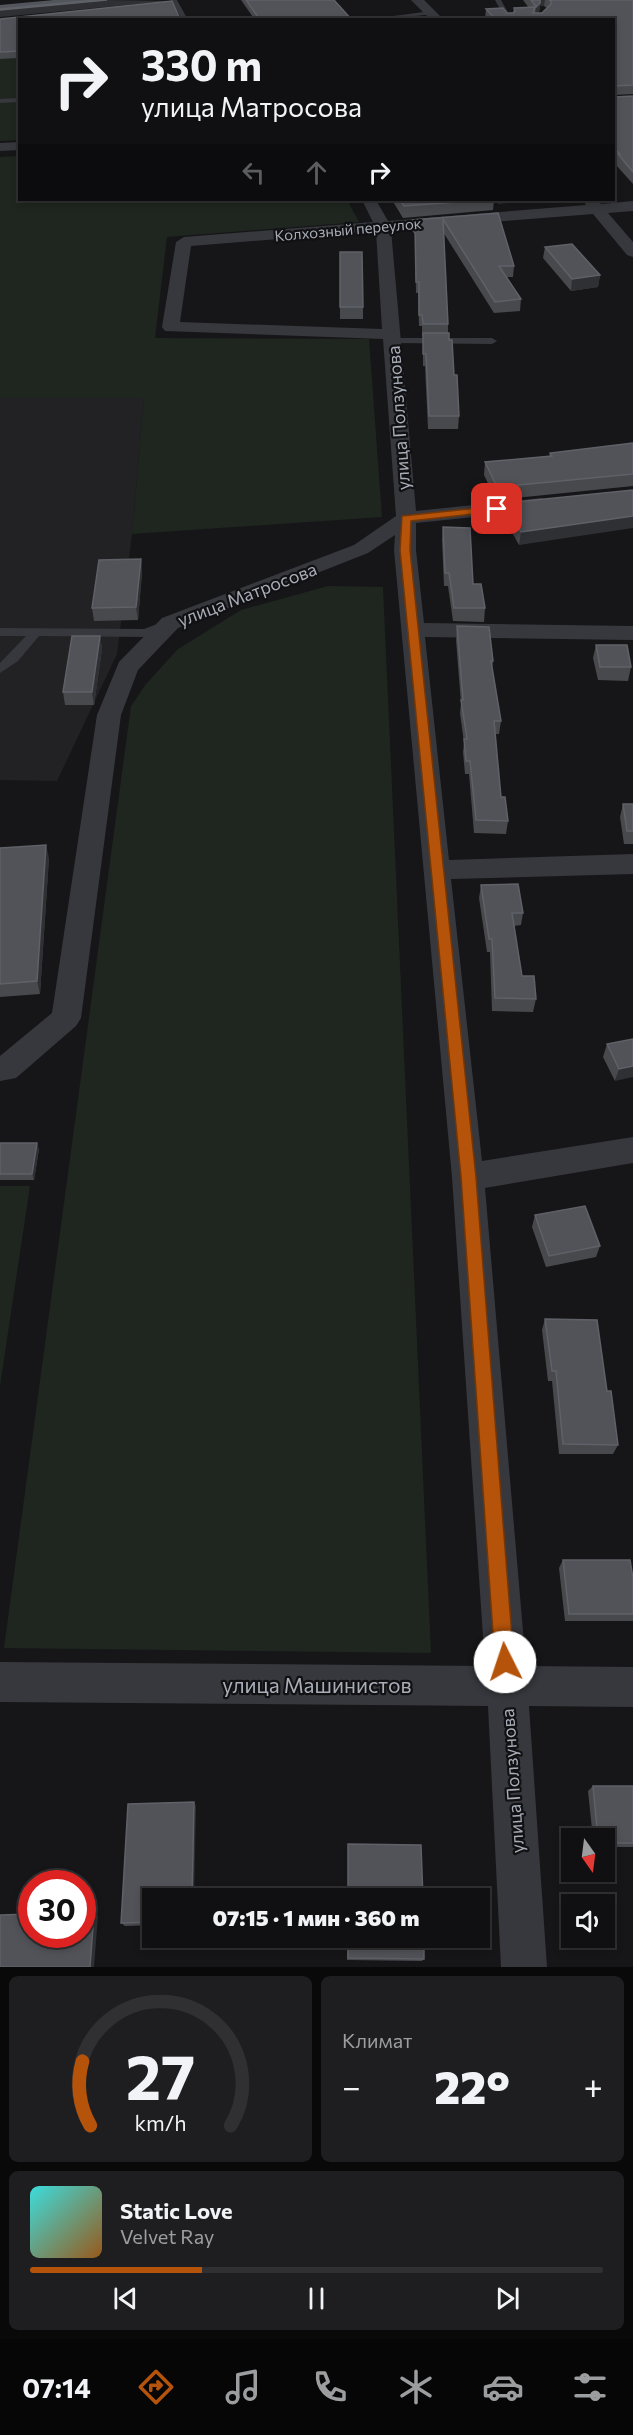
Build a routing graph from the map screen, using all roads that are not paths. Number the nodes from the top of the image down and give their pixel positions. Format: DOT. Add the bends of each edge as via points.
graph roads {
  1 [pos="89,0"];
  2 [pos="417,0"];
  3 [pos="498,0"];
  4 [pos="175,1"];
  5 [pos="166,6"];
  6 [pos="0,9"];
  7 [pos="435,16"];
  8 [pos="388,17"];
  9 [pos="184,18"];
  10 [pos="508,18"];
  11 [pos="18,100"];
  12 [pos="0,101"];
  13 [pos="18,146"];
  14 [pos="0,147"];
  15 [pos="370,201"];
  16 [pos="594,204"];
  17 [pos="633,206"];
  18 [pos="383,225"];
  19 [pos="633,252"];
  20 [pos="392,337"];
  21 [pos="492,341"];
  22 [pos="565,502"];
  23 [pos="406,518"];
  24 [pos="361,549"];
  25 [pos="405,550"];
  26 [pos="170,623"];
  27 [pos="413,630"];
  28 [pos="0,632"];
  29 [pos="36,632"];
  30 [pos="633,633"];
  31 [pos="0,669"];
  32 [pos="633,864"];
  33 [pos="437,870"];
  34 [pos="0,1069"];
  35 [pos="633,1150"];
  36 [pos="468,1177"];
  37 [pos="0,1682"];
  38 [pos="507,1686"];
  39 [pos="633,1687"];
  40 [pos="524,1967"];
  1 -- 6 [label="main road"];
  2 -- 7 [label="street"];
  3 -- 10 [label="lane"];
  4 -- 5 [label="lane"];
  4 -- 9 [label="lane"];
  7 -- 8 [label="lane"];
  11 -- 12 [label="lane"];
  13 -- 14 [label="street"];
  15 -- 18 [label="street, улица Ползунова"];
  16 -- 17 [label="street, Колхозный переулок"];
  16 -- 18 [label="street, Колхозный переулок"];
  16 -- 19 [label="street"];
  18 -- 20 [label="street, улица Ползунова"];
  18 -- 20 [label="street, Колхозный переулок" via="184,242 171,327"];
  20 -- 21 [label="lane"];
  20 -- 23 [label="street, улица Ползунова"];
  22 -- 23 [label="street, улица Матросова"];
  23 -- 24 [label="street, улица Матросова"];
  23 -- 25 [label="street, улица Ползунова"];
  24 -- 25 [label="street"];
  24 -- 26 [label="street, улица Матросова"];
  25 -- 27 [label="street, улица Ползунова"];
  26 -- 29 [label="lane" via="146,633"];
  26 -- 34 [label="street, улица Матросова" via="127,667 109,715 66,1018 6,1069"];
  27 -- 30 [label="street"];
  27 -- 33 [label="street, улица Ползунова"];
  28 -- 29 [label="lane"];
  29 -- 31 [label="lane"];
  32 -- 33 [label="street"];
  33 -- 36 [label="street, улица Ползунова"];
  35 -- 36 [label="street"];
  36 -- 38 [label="street, улица Ползунова"];
  37 -- 38 [label="street, улица Машинистов"];
  38 -- 39 [label="street, улица Машинистов"];
  38 -- 40 [label="street, улица Ползунова"];
}
